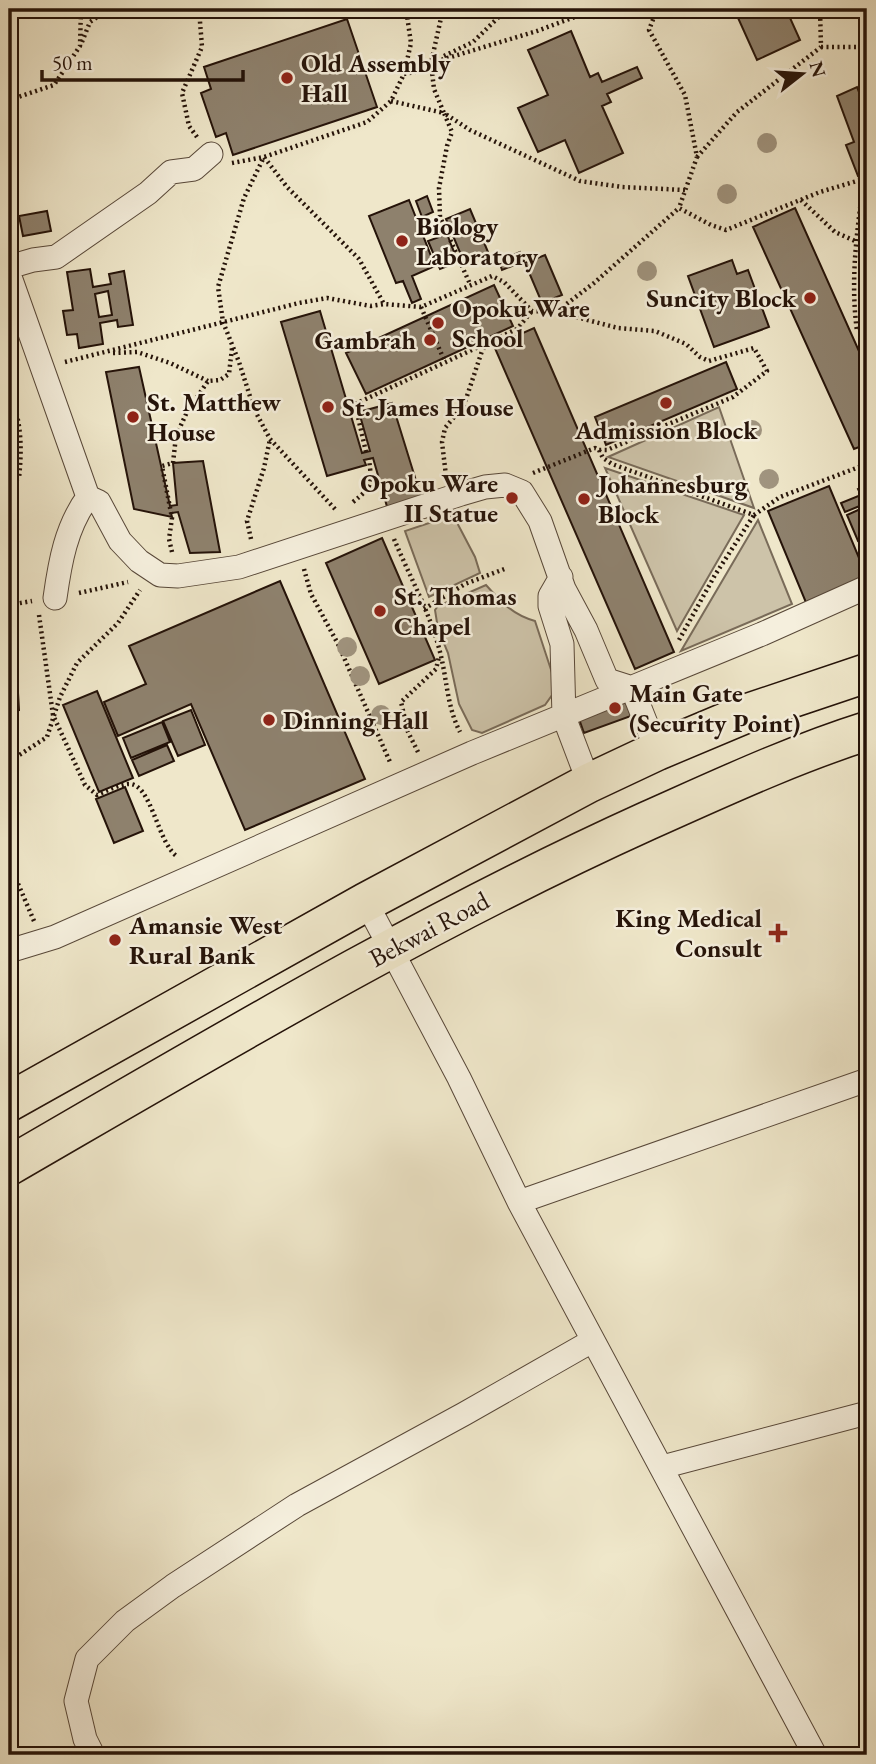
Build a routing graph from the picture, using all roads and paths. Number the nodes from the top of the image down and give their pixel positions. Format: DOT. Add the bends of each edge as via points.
graph roads {
  1 [pos="81,9"];
  2 [pos="109,9"];
  3 [pos="199,9"];
  4 [pos="406,9"];
  5 [pos="443,9"];
  6 [pos="508,9"];
  7 [pos="596,9"];
  8 [pos="657,9"];
  9 [pos="820,9"];
  10 [pos="80,46"];
  11 [pos="821,47"];
  12 [pos="867,47"];
  13 [pos="431,63"];
  14 [pos="404,74"];
  15 [pos="9,100"];
  16 [pos="391,101"];
  17 [pos="444,113"];
  18 [pos="211,154"];
  19 [pos="264,157"];
  20 [pos="696,158"];
  21 [pos="866,179"];
  22 [pos="685,190"];
  23 [pos="801,200"];
  24 [pos="679,208"];
  25 [pos="855,241"];
  26 [pos="9,267"];
  27 [pos="9,274"];
  28 [pos="470,284"];
  29 [pos="384,304"];
  30 [pos="421,307"];
  31 [pos="533,311"];
  32 [pos="556,312"];
  33 [pos="223,322"];
  34 [pos="867,327"];
  35 [pos="232,343"];
  36 [pos="488,343"];
  37 [pos="101,353"];
  38 [pos="445,362"];
  39 [pos="42,368"];
  40 [pos="208,381"];
  41 [pos="9,393"];
  42 [pos="270,439"];
  43 [pos="599,450"];
  44 [pos="366,452"];
  45 [pos="369,459"];
  46 [pos="867,464"];
  47 [pos="9,485"];
  48 [pos="511,487"];
  49 [pos="88,496"];
  50 [pos="444,500"];
  51 [pos="754,515"];
  52 [pos="386,519"];
  53 [pos="298,548"];
  54 [pos="274,556"];
  55 [pos="507,568"];
  56 [pos="190,575"];
  57 [pos="154,576"];
  58 [pos="561,577"];
  59 [pos="867,587"];
  60 [pos="55,598"];
  61 [pos="9,605"];
  62 [pos="424,609"];
  63 [pos="677,648"];
  64 [pos="440,652"];
  65 [pos="867,673"];
  66 [pos="632,688"];
  67 [pos="53,715"];
  68 [pos="564,717"];
  69 [pos="867,731"];
  70 [pos="657,751"];
  71 [pos="472,753"];
  72 [pos="9,761"];
  73 [pos="428,772"];
  74 [pos="589,783"];
  75 [pos="399,785"];
  76 [pos="15,826"];
  77 [pos="9,833"];
  78 [pos="202,872"];
  79 [pos="366,902"];
  80 [pos="41,942"];
  81 [pos="390,948"];
  82 [pos="9,951"];
  83 [pos="867,1080"];
  84 [pos="9,1102"];
  85 [pos="9,1166"];
  86 [pos="519,1202"];
  87 [pos="592,1341"];
  88 [pos="867,1413"];
  89 [pos="662,1468"];
  90 [pos="93,1755"];
  91 [pos="815,1755"];
  1 -- 10 [label="path"];
  2 -- 10 [label="path" via="90,22"];
  3 -- 18 [label="path" via="202,47 183,93 188,125"];
  4 -- 14 [label="path" via="411,43"];
  5 -- 13 [label="path"];
  6 -- 13 [label="path" via="472,42"];
  7 -- 13 [label="path"];
  8 -- 20 [label="path" via="649,30 685,95"];
  9 -- 11 [label="path"];
  10 -- 15 [label="path" via="54,85"];
  11 -- 12 [label="path"];
  11 -- 20 [label="path" via="737,112"];
  13 -- 14 [label="path"];
  13 -- 17 [label="path" via="434,89"];
  14 -- 16 [label="path"];
  16 -- 17 [label="path"];
  16 -- 19 [label="path" via="367,122"];
  17 -- 22 [label="path" via="470,130 580,181"];
  17 -- 28 [label="path" via="452,132 439,188 440,217"];
  18 -- 19 [label="path" via="223,165"];
  18 -- 26 [label="street" via="194,169 171,172 56,257"];
  19 -- 29 [label="path" via="287,187 359,259"];
  19 -- 33 [label="path" via="244,198 218,287"];
  20 -- 22 [label="path"];
  21 -- 23 [label="path"];
  21 -- 25 [label="path"];
  22 -- 24 [label="path"];
  23 -- 24 [label="path" via="726,230"];
  23 -- 25 [label="path" via="835,232"];
  24 -- 32 [label="path"];
  25 -- 34 [label="path" via="853,305 857,331"];
  27 -- 39 [label="street"];
  28 -- 30 [label="path"];
  28 -- 31 [label="path" via="492,276"];
  29 -- 30 [label="path"];
  29 -- 33 [label="path" via="327,298"];
  30 -- 38 [label="path"];
  31 -- 32 [label="path"];
  31 -- 36 [label="path" via="517,329"];
  32 -- 43 [label="path" via="618,328 655,331 686,344 709,361 754,348 767,371 733,397"];
  33 -- 35 [label="path"];
  33 -- 37 [label="path"];
  35 -- 40 [label="path" via="229,374"];
  35 -- 42 [label="path" via="254,409"];
  36 -- 38 [label="path"];
  36 -- 50 [label="path" via="464,405 445,428"];
  37 -- 39 [label="path"];
  37 -- 40 [label="path" via="137,352"];
  38 -- 44 [label="path" via="355,404"];
  39 -- 49 [label="street"];
  40 -- 56 [label="path" via="176,436 173,463 162,466 175,563"];
  41 -- 47 [label="path" via="16,407 22,447 19,478"];
  42 -- 45 [label="path" via="337,512 368,490"];
  42 -- 54 [label="path" via="247,521 251,540"];
  43 -- 48 [label="path" via="527,475"];
  43 -- 51 [label="path" via="612,464"];
  46 -- 51 [label="path" via="780,497"];
  48 -- 50 [label="street" via="485,487"];
  48 -- 58 [label="street" via="522,492 540,521"];
  49 -- 57 [label="street" via="99,502 120,541"];
  49 -- 60 [label="street" via="76,513 60,559"];
  50 -- 52 [label="street"];
  51 -- 63 [label="path" via="715,575"];
  52 -- 53 [label="street"];
  52 -- 62 [label="path"];
  53 -- 54 [label="street"];
  53 -- 75 [label="path" via="311,594 338,644"];
  54 -- 56 [label="street"];
  55 -- 62 [label="path" via="465,584"];
  56 -- 57 [label="street"];
  57 -- 60 [label="path"];
  57 -- 67 [label="path" via="118,622 77,663"];
  58 -- 66 [label="street" via="607,680"];
  58 -- 68 [label="street" via="550,596 550,606 562,644"];
  59 -- 66 [label="street"];
  61 -- 67 [label="path" via="37,601"];
  62 -- 64 [label="path"];
  64 -- 71 [label="path" via="456,723"];
  64 -- 73 [label="path" via="436,669 401,702 408,732"];
  65 -- 70 [label="highway, Bekwai Road" via="745,714"];
  66 -- 68 [label="street"];
  66 -- 70 [label="street"];
  67 -- 72 [label="path" via="47,737"];
  67 -- 78 [label="path" via="85,785 97,795 129,783 140,787 172,853"];
  68 -- 71 [label="street"];
  68 -- 74 [label="street"];
  69 -- 81 [label="highway, Bekwai Road" via="773,764 574,854"];
  70 -- 74 [label="highway, Bekwai Road"];
  71 -- 73 [label="street"];
  72 -- 76 [label="path"];
  73 -- 75 [label="street"];
  74 -- 79 [label="highway, Bekwai Road"];
  75 -- 78 [label="street"];
  76 -- 77 [label="path"];
  76 -- 80 [label="path" via="13,872"];
  78 -- 80 [label="street"];
  79 -- 81 [label="street"];
  79 -- 84 [label="highway, Bekwai Road"];
  80 -- 82 [label="street"];
  81 -- 85 [label="highway, Bekwai Road"];
  81 -- 86 [label="street"];
  83 -- 86 [label="street"];
  86 -- 87 [label="street"];
  87 -- 89 [label="street"];
  87 -- 90 [label="street" via="297,1505 125,1621 88,1659 76,1700"];
  88 -- 89 [label="street"];
  89 -- 91 [label="street"];
}
